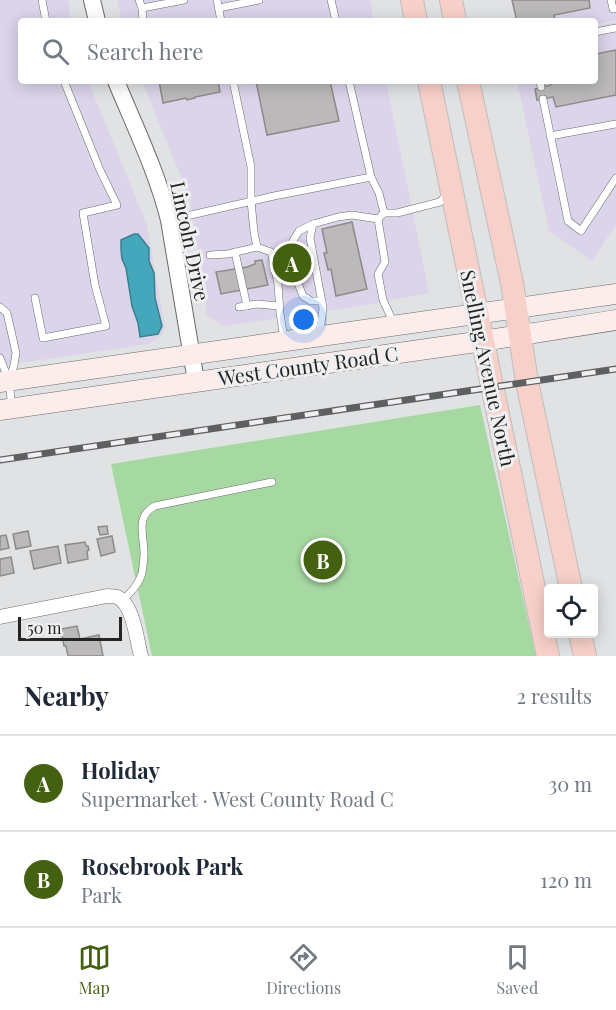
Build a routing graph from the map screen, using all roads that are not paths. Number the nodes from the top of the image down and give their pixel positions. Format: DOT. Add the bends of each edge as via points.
graph roads {
  1 [pos="42,0"];
  2 [pos="92,0"];
  3 [pos="139,0"];
  4 [pos="184,0"];
  5 [pos="217,0"];
  6 [pos="259,0"];
  7 [pos="331,0"];
  8 [pos="412,0"];
  9 [pos="451,0"];
  10 [pos="611,0"];
  11 [pos="142,8"];
  12 [pos="219,8"];
  13 [pos="616,8"];
  14 [pos="45,18"];
  15 [pos="95,18"];
  16 [pos="143,18"];
  17 [pos="221,18"];
  18 [pos="335,18"];
  19 [pos="415,18"];
  20 [pos="454,18"];
  21 [pos="616,28"];
  22 [pos="598,31"];
  23 [pos="65,84"];
  24 [pos="117,84"];
  25 [pos="234,84"];
  26 [pos="350,84"];
  27 [pos="430,84"];
  28 [pos="469,84"];
  29 [pos="543,99"];
  30 [pos="616,124"];
  31 [pos="550,136"];
  32 [pos="371,177"];
  33 [pos="616,178"];
  34 [pos="451,190"];
  35 [pos="251,201"];
  36 [pos="384,213"];
  37 [pos="378,219"];
  38 [pos="169,220"];
  39 [pos="313,224"];
  40 [pos="257,247"];
  41 [pos="235,252"];
  42 [pos="210,255"];
  43 [pos="616,294"];
  44 [pos="35,298"];
  45 [pos="322,301"];
  46 [pos="248,306"];
  47 [pos="279,306"];
  48 [pos="0,307"];
  49 [pos="239,307"];
  50 [pos="516,308"];
  51 [pos="477,315"];
  52 [pos="616,320"];
  53 [pos="395,326"];
  54 [pos="520,334"];
  55 [pos="317,337"];
  56 [pos="483,340"];
  57 [pos="284,341"];
  58 [pos="193,354"];
  59 [pos="0,358"];
  60 [pos="5,381"];
  61 [pos="196,381"];
  62 [pos="6,409"];
  63 [pos="272,482"];
  64 [pos="570,584"];
  65 [pos="123,600"];
  66 [pos="0,617"];
  67 [pos="581,638"];
  68 [pos="141,656"];
  69 [pos="548,656"];
  70 [pos="585,656"];
  1 -- 14 [label="lane"];
  2 -- 15 [label="street"];
  3 -- 11 [label="lane"];
  4 -- 11 [label="lane"];
  5 -- 12 [label="lane"];
  6 -- 12 [label="lane"];
  7 -- 18 [label="lane"];
  8 -- 19 [label="highway"];
  9 -- 20 [label="highway"];
  10 -- 13 [label="lane" via="613,9"];
  11 -- 16 [label="lane"];
  12 -- 17 [label="lane"];
  21 -- 22 [label="lane"];
  23 -- 44 [label="lane" via="117,205 83,213 106,326 43,338"];
  24 -- 38 [label="street, Lincoln Drive" via="158,182"];
  25 -- 35 [label="lane" via="251,166"];
  26 -- 32 [label="lane"];
  27 -- 34 [label="highway, Snelling Avenue North"];
  28 -- 50 [label="highway, Snelling Avenue North"];
  29 -- 31 [label="lane"];
  30 -- 31 [label="lane"];
  31 -- 33 [label="lane" via="568,221 581,231"];
  32 -- 35 [label="lane"];
  32 -- 36 [label="lane"];
  34 -- 36 [label="lane" via="440,202"];
  34 -- 51 [label="highway, Snelling Avenue North"];
  35 -- 38 [label="lane"];
  35 -- 40 [label="lane"];
  36 -- 37 [label="lane"];
  37 -- 39 [label="lane" via="352,215"];
  37 -- 53 [label="lane" via="385,262 378,274 383,300"];
  38 -- 58 [label="street, Lincoln Drive"];
  39 -- 45 [label="lane" via="310,238"];
  39 -- 45 [label="lane" via="299,231 291,244 303,296"];
  40 -- 41 [label="lane"];
  40 -- 47 [label="lane" via="271,252"];
  41 -- 42 [label="lane"];
  41 -- 46 [label="lane"];
  43 -- 50 [label="main road, West County Road C"];
  45 -- 55 [label="lane"];
  46 -- 47 [label="lane"];
  46 -- 49 [label="lane"];
  47 -- 57 [label="lane"];
  48 -- 60 [label="lane" via="7,313 16,353"];
  50 -- 51 [label="main road, West County Road C"];
  50 -- 54 [label="highway, Snelling Avenue North"];
  51 -- 53 [label="main road, West County Road C"];
  51 -- 56 [label="highway, Snelling Avenue North"];
  52 -- 54 [label="main road, West County Road C"];
  53 -- 55 [label="main road, West County Road C"];
  54 -- 56 [label="main road, West County Road C"];
  54 -- 64 [label="highway, Snelling Avenue North"];
  55 -- 57 [label="main road, West County Road C"];
  56 -- 61 [label="main road, West County Road C"];
  56 -- 69 [label="highway, Snelling Avenue North"];
  57 -- 58 [label="main road, West County Road C"];
  58 -- 60 [label="main road, West County Road C"];
  58 -- 61 [label="street, Lincoln Drive"];
  59 -- 60 [label="lane"];
  60 -- 62 [label="lane"];
  61 -- 62 [label="main road, West County Road C"];
  63 -- 65 [label="lane" via="149,509 142,519 141,575"];
  65 -- 66 [label="street" via="107,596"];
  65 -- 68 [label="street" via="130,611"];
  67 -- 70 [label="highway"];
}
